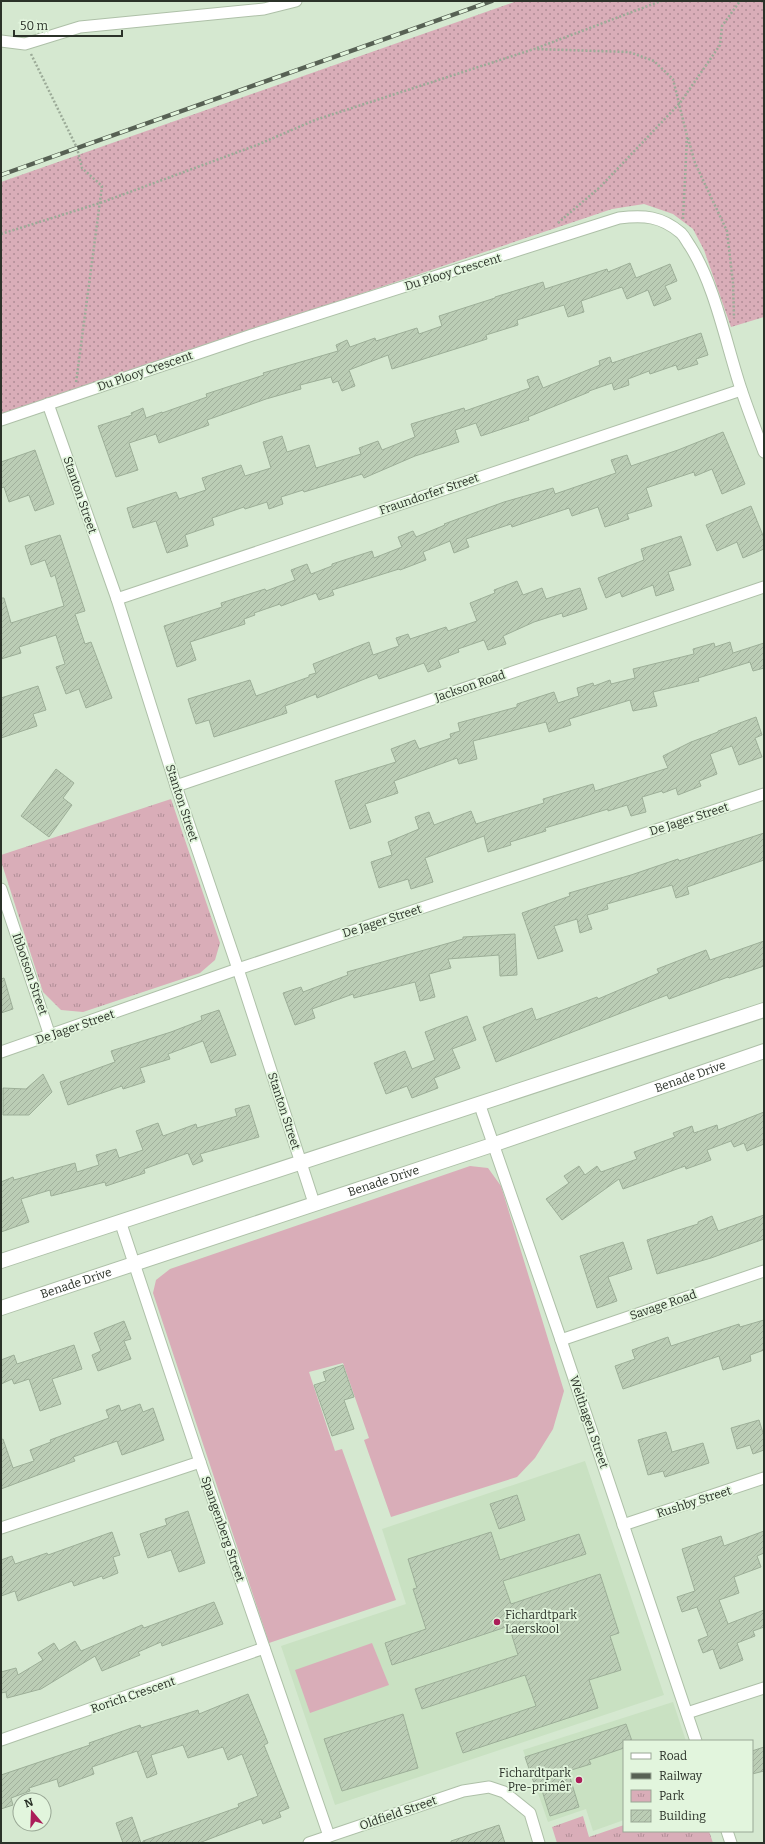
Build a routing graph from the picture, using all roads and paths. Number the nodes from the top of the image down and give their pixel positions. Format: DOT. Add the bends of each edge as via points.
graph roads {
  1 [pos="296,1"];
  2 [pos="661,1"];
  3 [pos="740,1"];
  4 [pos="1,40"];
  5 [pos="25,44"];
  6 [pos="534,49"];
  7 [pos="680,103"];
  8 [pos="687,136"];
  9 [pos="100,203"];
  10 [pos="554,227"];
  11 [pos="1,234"];
  12 [pos="683,234"];
  13 [pos="724,332"];
  14 [pos="741,390"];
  15 [pos="74,395"];
  16 [pos="48,404"];
  17 [pos="1,420"];
  18 [pos="764,452"];
  19 [pos="764,587"];
  20 [pos="117,599"];
  21 [pos="176,786"];
  22 [pos="764,794"];
  23 [pos="1,889"];
  24 [pos="238,969"];
  25 [pos="764,1010"];
  26 [pos="50,1036"];
  27 [pos="764,1051"];
  28 [pos="1,1052"];
  29 [pos="479,1103"];
  30 [pos="495,1144"];
  31 [pos="300,1162"];
  32 [pos="314,1203"];
  33 [pos="120,1221"];
  34 [pos="1,1261"];
  35 [pos="135,1263"];
  36 [pos="764,1271"];
  37 [pos="1,1308"];
  38 [pos="561,1340"];
  39 [pos="200,1462"];
  40 [pos="764,1478"];
  41 [pos="623,1525"];
  42 [pos="1,1528"];
  43 [pos="264,1648"];
  44 [pos="764,1688"];
  45 [pos="687,1713"];
  46 [pos="1,1740"];
  47 [pos="696,1740"];
  48 [pos="727,1832"];
  49 [pos="329,1836"];
  50 [pos="309,1843"];
  51 [pos="540,1843"];
  52 [pos="731,1843"];
  1 -- 5 [label="street" via="264,9 80,27"];
  2 -- 6 [label="path"];
  3 -- 7 [label="path" via="722,26 720,45"];
  4 -- 5 [label="street"];
  5 -- 9 [label="path" via="77,148 82,168 102,186"];
  6 -- 7 [label="path" via="629,52 654,61 673,79"];
  6 -- 9 [label="path" via="316,120 257,145"];
  7 -- 8 [label="path"];
  7 -- 10 [label="path" via="600,187"];
  8 -- 12 [label="path"];
  8 -- 13 [label="path" via="695,163 727,231 735,322"];
  9 -- 11 [label="path"];
  9 -- 15 [label="path"];
  12 -- 13 [label="street, Du Plooy Crescent" via="704,272"];
  12 -- 15 [label="street, Du Plooy Crescent" via="653,218 619,218 252,335"];
  13 -- 14 [label="street, Du Plooy Crescent"];
  14 -- 18 [label="street, Du Plooy Crescent"];
  14 -- 20 [label="street, Fraundorfer Street"];
  15 -- 16 [label="street, Du Plooy Crescent"];
  16 -- 17 [label="street, Du Plooy Crescent"];
  16 -- 20 [label="street, Stanton Street"];
  19 -- 21 [label="street, Jackson Road"];
  20 -- 21 [label="street, Stanton Street"];
  21 -- 24 [label="street, Stanton Street"];
  22 -- 24 [label="street, De Jager Street"];
  23 -- 26 [label="street, Ibbotson Street"];
  24 -- 26 [label="street, De Jager Street"];
  24 -- 31 [label="street, Stanton Street"];
  25 -- 29 [label="street"];
  26 -- 28 [label="street, De Jager Street"];
  27 -- 30 [label="street, Benade Drive"];
  29 -- 30 [label="street, Welthagen Street"];
  29 -- 31 [label="street"];
  30 -- 32 [label="street, Benade Drive"];
  30 -- 38 [label="street, Welthagen Street"];
  31 -- 32 [label="street, Stanton Street"];
  31 -- 33 [label="street"];
  32 -- 35 [label="street, Benade Drive"];
  33 -- 34 [label="street"];
  33 -- 35 [label="street, Spangenberg Street"];
  35 -- 37 [label="street, Benade Drive"];
  35 -- 39 [label="street, Spangenberg Street"];
  36 -- 38 [label="street, Savage Road"];
  38 -- 41 [label="street, Welthagen Street"];
  39 -- 42 [label="street"];
  39 -- 43 [label="street, Spangenberg Street"];
  40 -- 41 [label="street, Rushby Street"];
  41 -- 45 [label="street, Welthagen Street"];
  43 -- 46 [label="street, Rorich Crescent"];
  43 -- 49 [label="street, Spangenberg Street"];
  44 -- 45 [label="street"];
  45 -- 47 [label="street, Welthagen Street"];
  48 -- 52 [label="street"];
  49 -- 50 [label="street, Oldfield Street"];
  49 -- 51 [label="street, Oldfield Street" via="463,1791 489,1787 504,1792 530,1813"];
}
